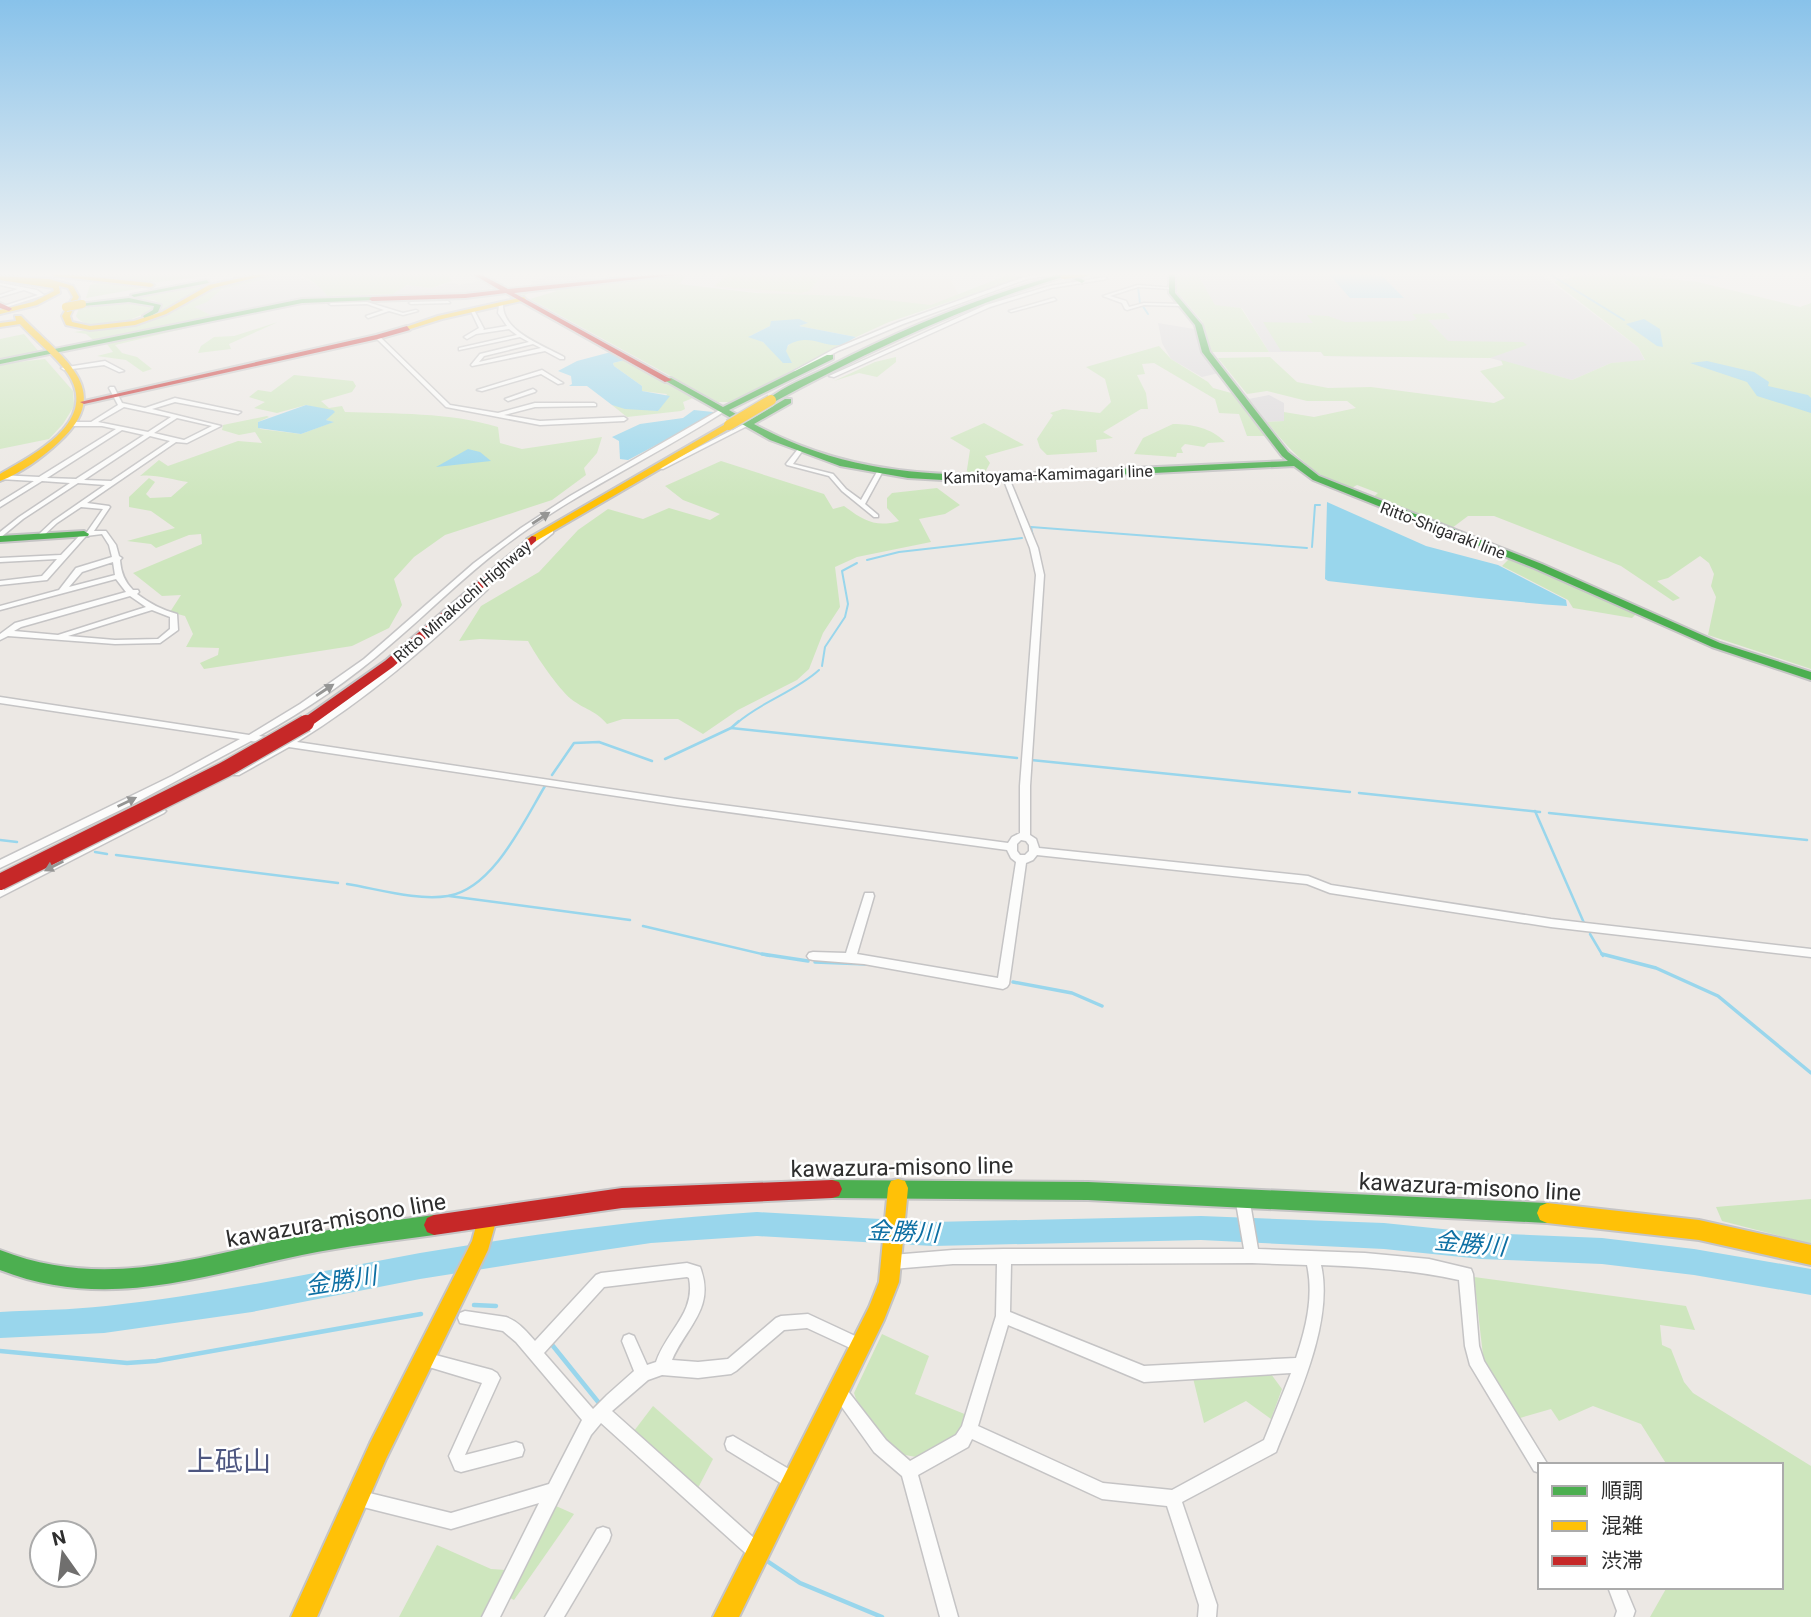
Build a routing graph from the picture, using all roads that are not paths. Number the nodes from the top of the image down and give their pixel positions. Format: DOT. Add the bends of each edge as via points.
graph roads {
  1 [pos="45,347"];
  2 [pos="82,347"];
  3 [pos="307,347"];
  4 [pos="396,347"];
  5 [pos="468,347"];
  6 [pos="512,347"];
  7 [pos="543,347"];
  8 [pos="607,347"];
  9 [pos="842,347"];
  10 [pos="858,347"];
  11 [pos="869,347"];
  12 [pos="888,347"];
  13 [pos="896,347"];
  14 [pos="1205,347"];
  15 [pos="461,349"];
  16 [pos="546,349"];
  17 [pos="52,354"];
  18 [pos="562,358"];
  19 [pos="0,362"];
  20 [pos="64,368"];
  21 [pos="121,371"];
  22 [pos="797,371"];
  23 [pos="832,376"];
  24 [pos="502,383"];
  25 [pos="560,383"];
  26 [pos="480,390"];
  27 [pos="533,391"];
  28 [pos="522,395"];
  29 [pos="116,396"];
  30 [pos="508,399"];
  31 [pos="83,402"];
  32 [pos="594,405"];
  33 [pos="145,410"];
  34 [pos="238,412"];
  35 [pos="496,415"];
  36 [pos="175,417"];
  37 [pos="726,417"];
  38 [pos="624,419"];
  39 [pos="93,423"];
  40 [pos="72,424"];
  41 [pos="748,424"];
  42 [pos="121,428"];
  43 [pos="149,434"];
  44 [pos="176,440"];
  45 [pos="800,450"];
  46 [pos="1294,463"];
  47 [pos="880,471"];
  48 [pos="0,477"];
  49 [pos="1006,478"];
  50 [pos="40,480"];
  51 [pos="76,481"];
  52 [pos="111,484"];
  53 [pos="862,504"];
  54 [pos="0,505"];
  55 [pos="79,505"];
  56 [pos="876,516"];
  57 [pos="87,533"];
  58 [pos="40,536"];
  59 [pos="0,537"];
  60 [pos="63,557"];
  61 [pos="118,558"];
  62 [pos="0,561"];
  63 [pos="119,576"];
  64 [pos="0,583"];
  65 [pos="62,592"];
  66 [pos="135,592"];
  67 [pos="0,608"];
  68 [pos="151,608"];
  69 [pos="3,636"];
  70 [pos="55,637"];
  71 [pos="1811,676"];
  72 [pos="0,700"];
  73 [pos="255,737"];
  74 [pos="292,742"];
  75 [pos="1025,838"];
  76 [pos="1010,847"];
  77 [pos="1037,851"];
  78 [pos="1022,858"];
  79 [pos="0,864"];
  80 [pos="0,883"];
  81 [pos="0,893"];
  82 [pos="869,897"];
  83 [pos="1811,953"];
  84 [pos="814,956"];
  85 [pos="850,958"];
  86 [pos="898,1188"];
  87 [pos="1243,1200"];
  88 [pos="486,1222"];
  89 [pos="1252,1252"];
  90 [pos="1811,1255"];
  91 [pos="1004,1256"];
  92 [pos="892,1258"];
  93 [pos="1312,1258"];
  94 [pos="0,1260"];
  95 [pos="1003,1316"];
  96 [pos="465,1318"];
  97 [pos="629,1341"];
  98 [pos="861,1346"];
  99 [pos="535,1352"];
  100 [pos="423,1359"];
  101 [pos="1299,1364"];
  102 [pos="662,1367"];
  103 [pos="643,1374"];
  104 [pos="839,1390"];
  105 [pos="597,1416"];
  106 [pos="969,1430"];
  107 [pos="733,1444"];
  108 [pos="516,1450"];
  109 [pos="1539,1463"];
  110 [pos="909,1471"];
  111 [pos="793,1482"];
  112 [pos="554,1491"];
  113 [pos="356,1498"];
  114 [pos="1173,1498"];
  115 [pos="603,1535"];
  116 [pos="758,1553"];
  117 [pos="1617,1589"];
  118 [pos="304,1617"];
  119 [pos="491,1617"];
  120 [pos="554,1617"];
  121 [pos="726,1617"];
  122 [pos="949,1617"];
  123 [pos="1207,1617"];
  124 [pos="1624,1617"];
  1 -- 17 [label="main road"];
  2 -- 17 [label="main road"];
  3 -- 29 [label="main road"];
  4 -- 35 [label="street" via="449,407"];
  5 -- 15 [label="street"];
  6 -- 16 [label="street" via="482,355 474,365"];
  7 -- 16 [label="street"];
  8 -- 37 [label="main road, Kamitoyama-Kamimagari line"];
  9 -- 22 [label="street"];
  10 -- 22 [label="main road"];
  11 -- 37 [label="main road, Ritto Minakuchi Highway, bridge" via="771,400"];
  12 -- 23 [label="main road"];
  13 -- 23 [label="street"];
  14 -- 46 [label="main road, Ritto-Shigaraki line"];
  16 -- 18 [label="street"];
  17 -- 19 [label="main road"];
  17 -- 20 [label="main road"];
  20 -- 21 [label="street" via="105,363"];
  20 -- 31 [label="main road"];
  22 -- 37 [label="main road"];
  23 -- 41 [label="main road"];
  24 -- 25 [label="street" via="542,372"];
  24 -- 26 [label="street"];
  24 -- 28 [label="street"];
  27 -- 28 [label="street"];
  28 -- 30 [label="street"];
  29 -- 31 [label="main road"];
  29 -- 33 [label="street"];
  29 -- 39 [label="street"];
  31 -- 40 [label="main road"];
  32 -- 35 [label="street" via="534,405"];
  33 -- 34 [label="street" via="175,400"];
  33 -- 36 [label="street"];
  35 -- 38 [label="street" via="540,423"];
  36 -- 43 [label="street"];
  36 -- 44 [label="street" via="218,426 193,440"];
  37 -- 41 [label="main road, Kamitoyama-Kamimagari line"];
  73 -- 37 [label="street, one-way" via="397,637 523,529 590,488"];
  37 -- 80 [label="main road, Ritto Minakuchi Highway, bridge" via="532,540 389,664 306,723 226,769"];
  39 -- 40 [label="street"];
  39 -- 42 [label="street"];
  40 -- 48 [label="main road"];
  41 -- 45 [label="main road, Kamitoyama-Kamimagari line"];
  41 -- 74 [label="street" via="561,525 518,556 362,696"];
  42 -- 43 [label="street"];
  42 -- 50 [label="street"];
  43 -- 44 [label="street"];
  43 -- 51 [label="street"];
  44 -- 52 [label="street"];
  45 -- 47 [label="main road, Kamitoyama-Kamimagari line"];
  45 -- 53 [label="street" via="789,464 831,475"];
  46 -- 49 [label="main road, Kamitoyama-Kamimagari line"];
  46 -- 71 [label="main road, Ritto-Shigaraki line" via="1314,480 1538,566 1716,645"];
  47 -- 49 [label="main road, Kamitoyama-Kamimagari line"];
  47 -- 53 [label="street"];
  48 -- 50 [label="street"];
  49 -- 75 [label="street" via="1040,575 1026,758"];
  50 -- 51 [label="street"];
  50 -- 54 [label="street"];
  51 -- 52 [label="street"];
  51 -- 59 [label="street"];
  52 -- 55 [label="street"];
  53 -- 56 [label="street"];
  55 -- 57 [label="street" via="107,507"];
  55 -- 58 [label="street"];
  57 -- 58 [label="main road"];
  57 -- 60 [label="street"];
  57 -- 61 [label="street" via="104,532"];
  58 -- 59 [label="main road"];
  60 -- 62 [label="street"];
  60 -- 64 [label="street" via="44,578"];
  61 -- 63 [label="street"];
  61 -- 65 [label="street" via="79,570"];
  63 -- 65 [label="street"];
  63 -- 66 [label="street"];
  65 -- 67 [label="street"];
  66 -- 68 [label="street"];
  66 -- 69 [label="street" via="18,625"];
  68 -- 70 [label="street"];
  68 -- 70 [label="street" via="174,616 174,630 160,641"];
  69 -- 70 [label="street"];
  72 -- 73 [label="street"];
  73 -- 74 [label="street"];
  79 -- 73 [label="street, one-way"];
  74 -- 76 [label="street" via="677,802"];
  74 -- 81 [label="street, one-way"];
  75 -- 76 [label="street"];
  75 -- 77 [label="street" via="1034,842"];
  76 -- 78 [label="street"];
  77 -- 78 [label="street"];
  77 -- 83 [label="street" via="1308,880 1330,889 1551,923"];
  78 -- 85 [label="street" via="1003,984"];
  82 -- 85 [label="street"];
  84 -- 85 [label="street"];
  86 -- 87 [label="main road, kawazura-misono line" via="1065,1189"];
  86 -- 88 [label="main road, kawazura-misono line" via="643,1196 578,1203"];
  86 -- 92 [label="main road"];
  87 -- 89 [label="street"];
  87 -- 90 [label="main road, kawazura-misono line" via="1555,1214 1679,1225 1755,1238"];
  88 -- 94 [label="main road, kawazura-misono line" via="339,1238 180,1272 113,1281 37,1275"];
  88 -- 100 [label="main road"];
  89 -- 91 [label="street"];
  89 -- 93 [label="street"];
  91 -- 92 [label="street"];
  91 -- 95 [label="street"];
  92 -- 98 [label="main road" via="889,1282"];
  93 -- 101 [label="street" via="1318,1272 1313,1320"];
  93 -- 109 [label="street" via="1429,1266 1466,1274 1478,1365"];
  95 -- 101 [label="street" via="1144,1374"];
  95 -- 106 [label="street"];
  96 -- 99 [label="street" via="506,1324"];
  97 -- 103 [label="street"];
  98 -- 102 [label="street" via="808,1321 780,1323 731,1366 698,1370"];
  98 -- 104 [label="main road"];
  99 -- 102 [label="street" via="601,1280 695,1272 699,1282 696,1311 665,1352"];
  99 -- 105 [label="street"];
  100 -- 108 [label="street" via="492,1378 457,1456 461,1464"];
  100 -- 113 [label="main road"];
  101 -- 114 [label="street" via="1270,1446"];
  102 -- 103 [label="street"];
  103 -- 105 [label="street"];
  104 -- 110 [label="street" via="880,1446"];
  104 -- 111 [label="main road"];
  105 -- 112 [label="street" via="585,1429"];
  105 -- 116 [label="street"];
  106 -- 110 [label="street" via="962,1441"];
  106 -- 114 [label="street" via="1102,1491"];
  107 -- 111 [label="street"];
  110 -- 122 [label="street"];
  111 -- 116 [label="main road"];
  112 -- 113 [label="street" via="452,1521"];
  112 -- 119 [label="street"];
  113 -- 118 [label="main road"];
  114 -- 123 [label="street" via="1208,1605"];
  115 -- 120 [label="street"];
  116 -- 121 [label="main road"];
  117 -- 124 [label="street"];
}
